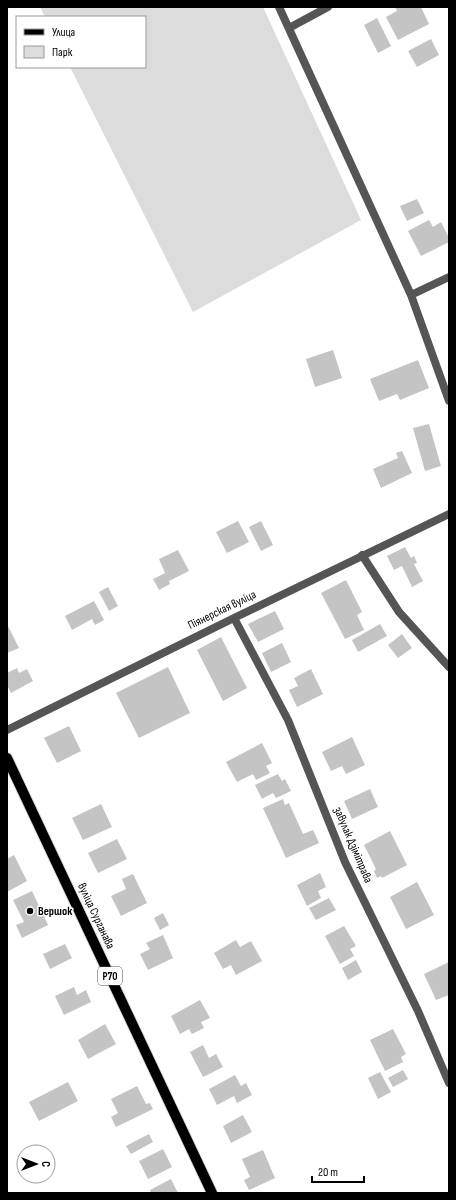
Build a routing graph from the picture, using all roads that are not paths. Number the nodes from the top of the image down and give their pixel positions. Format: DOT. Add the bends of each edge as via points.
graph roads {
  1 [pos="279,7"];
  2 [pos="328,7"];
  3 [pos="288,28"];
  4 [pos="449,277"];
  5 [pos="411,295"];
  6 [pos="449,401"];
  7 [pos="449,514"];
  8 [pos="362,555"];
  9 [pos="234,618"];
  10 [pos="449,666"];
  11 [pos="7,730"];
  12 [pos="7,758"];
  13 [pos="449,1083"];
  14 [pos="212,1193"];
  1 -- 3 [label="street"];
  2 -- 3 [label="street"];
  3 -- 5 [label="street"];
  4 -- 5 [label="street"];
  5 -- 6 [label="street"];
  7 -- 8 [label="street, Піянерская вуліца"];
  8 -- 9 [label="street, Піянерская вуліца"];
  8 -- 10 [label="street" via="399,612"];
  9 -- 11 [label="street, Піянерская вуліца"];
  9 -- 13 [label="street, завулак Дзімітрава" via="288,720 345,862 418,1011"];
  12 -- 14 [label="main road, вуліца Сурганава / Р70"];
}
